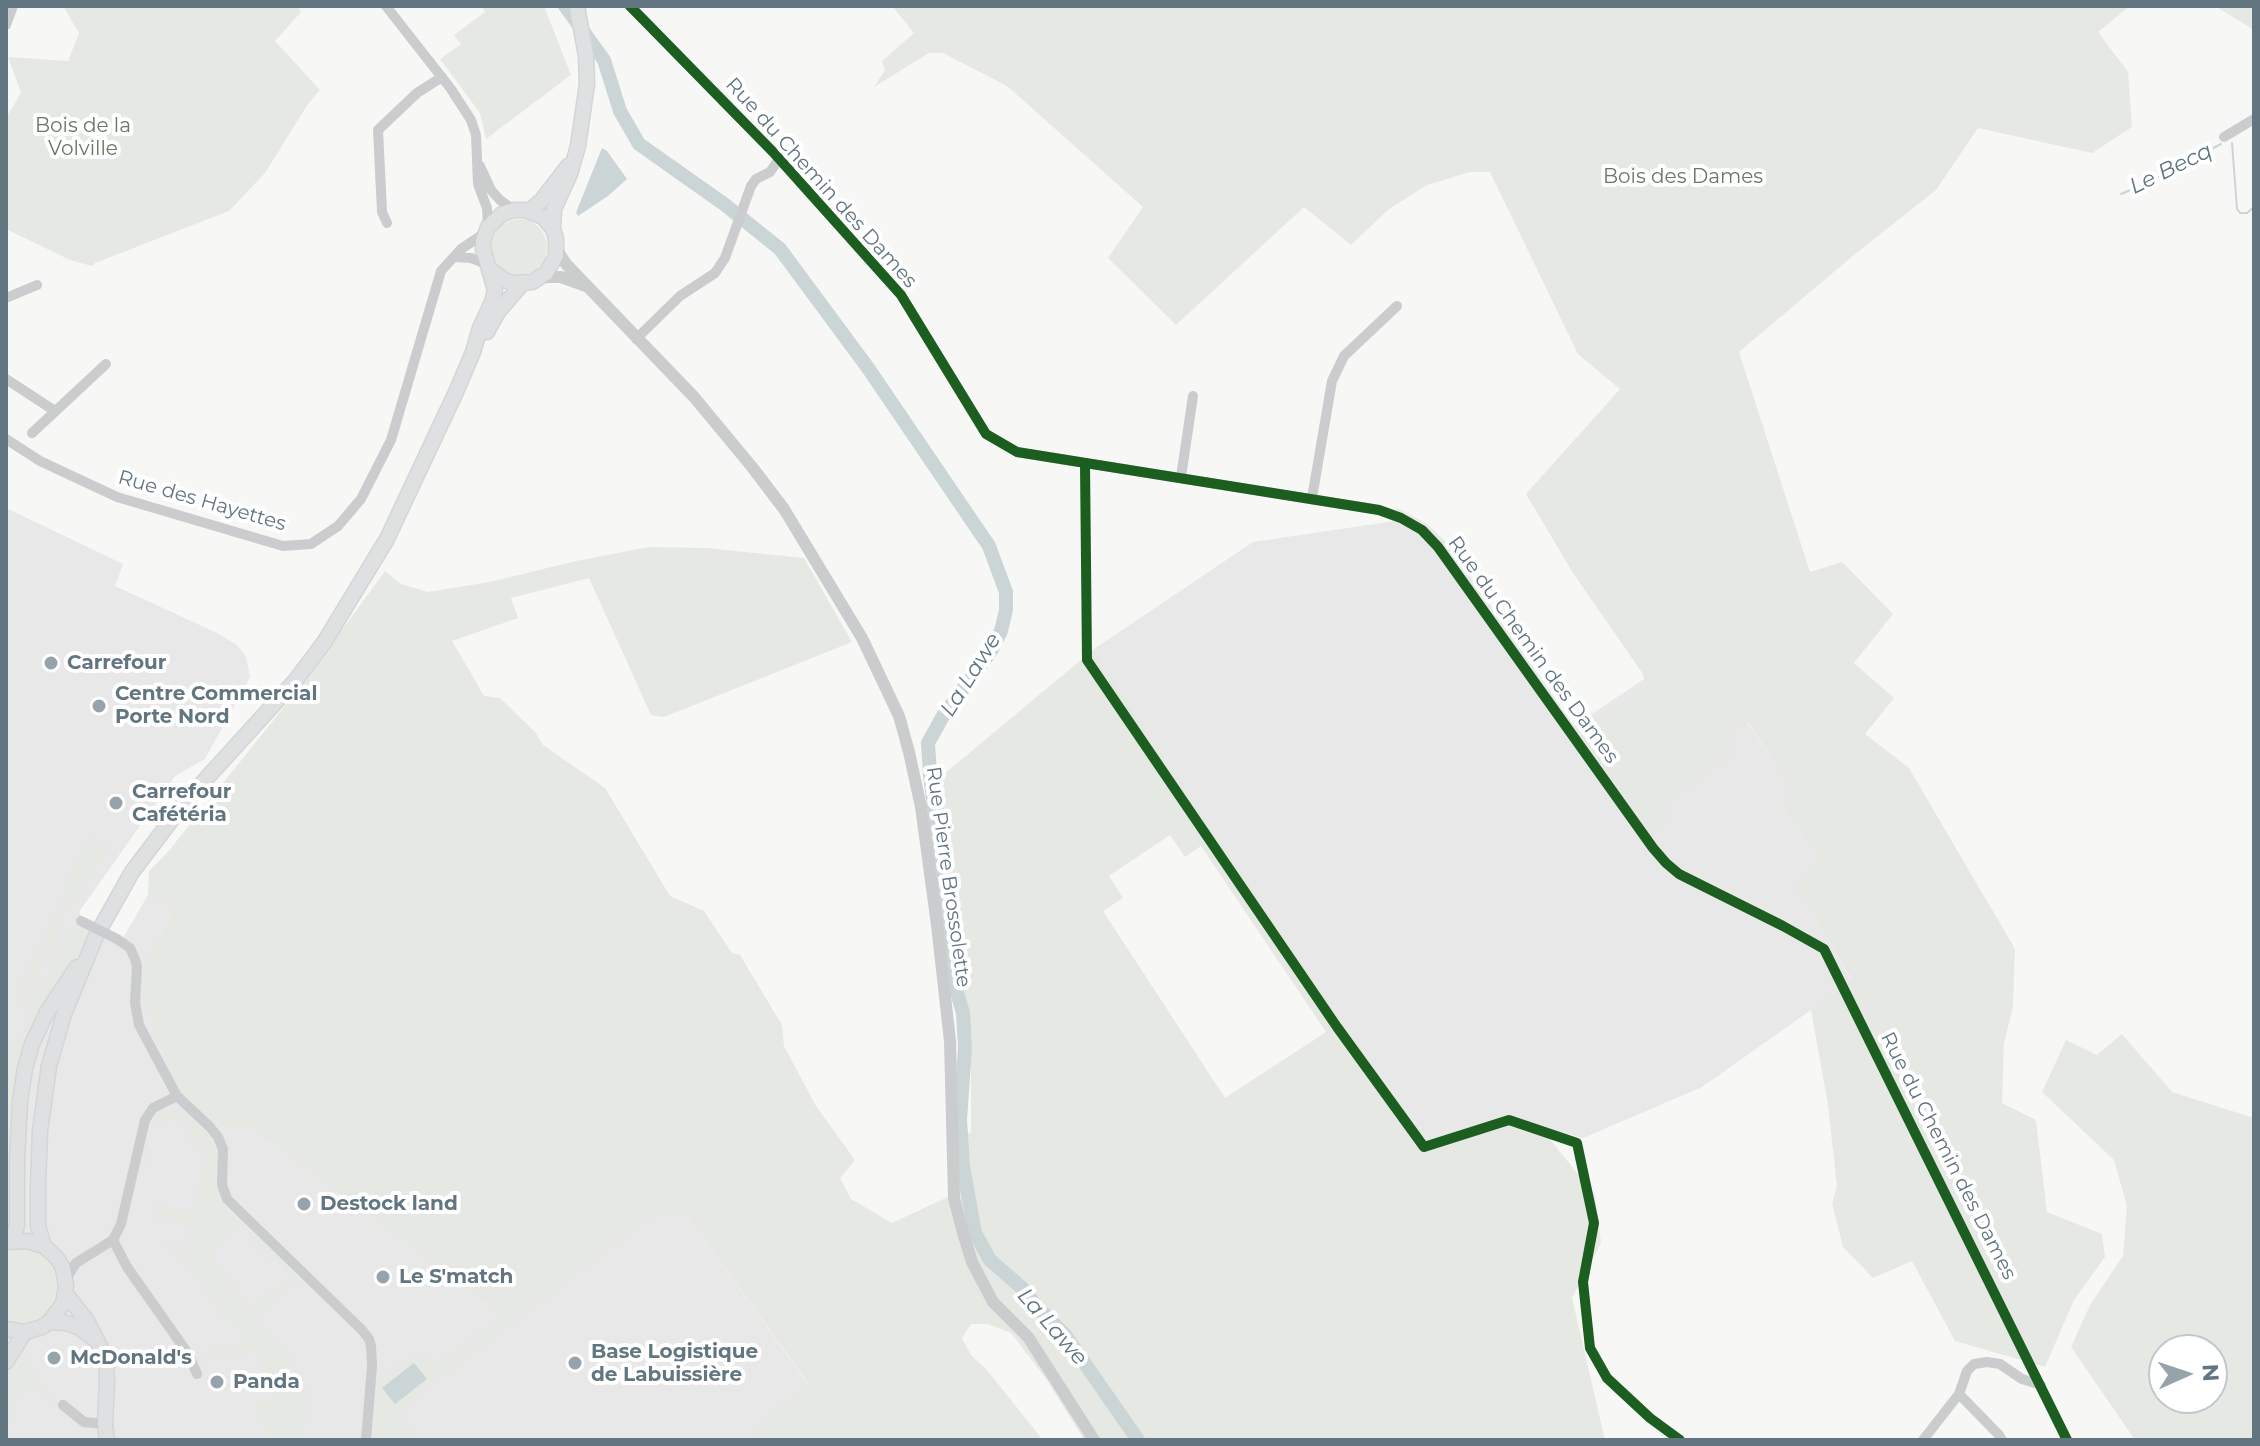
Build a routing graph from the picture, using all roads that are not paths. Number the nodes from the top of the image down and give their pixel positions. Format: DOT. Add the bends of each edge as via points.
graph roads {
  1 [pos="13,6"];
  2 [pos="386,6"];
  3 [pos="577,6"];
  4 [pos="630,6"];
  5 [pos="6,25"];
  6 [pos="442,77"];
  7 [pos="2254,119"];
  8 [pos="2224,137"];
  9 [pos="779,159"];
  10 [pos="477,160"];
  11 [pos="571,164"];
  12 [pos="522,210"];
  13 [pos="387,223"];
  14 [pos="553,229"];
  15 [pos="487,230"];
  16 [pos="557,250"];
  17 [pos="454,257"];
  18 [pos="489,267"];
  19 [pos="541,277"];
  20 [pos="522,284"];
  21 [pos="37,285"];
  22 [pos="588,288"];
  23 [pos="6,298"];
  24 [pos="1397,306"];
  25 [pos="636,339"];
  26 [pos="473,352"];
  27 [pos="106,364"];
  28 [pos="6,379"];
  29 [pos="1193,396"];
  30 [pos="55,411"];
  31 [pos="32,433"];
  32 [pos="6,439"];
  33 [pos="1181,477"];
  34 [pos="1312,498"];
  35 [pos="81,921"];
  36 [pos="86,958"];
  37 [pos="177,1096"];
  38 [pos="113,1240"];
  39 [pos="8,1242"];
  40 [pos="44,1246"];
  41 [pos="88,1255"];
  42 [pos="57,1258"];
  43 [pos="66,1286"];
  44 [pos="49,1322"];
  45 [pos="6,1329"];
  46 [pos="25,1332"];
  47 [pos="100,1345"];
  48 [pos="6,1362"];
  49 [pos="197,1374"];
  50 [pos="2041,1385"];
  51 [pos="1959,1394"];
  52 [pos="63,1405"];
  53 [pos="105,1424"];
  54 [pos="107,1440"];
  55 [pos="366,1440"];
  56 [pos="1094,1440"];
  57 [pos="1923,1440"];
  58 [pos="2002,1440"];
  59 [pos="2067,1440"];
  1 -- 5 [label="street"];
  2 -- 6 [label="street"];
  3 -- 11 [label="main road" via="587,84"];
  4 -- 9 [label="street, Rue du Chemin des Dames"];
  6 -- 10 [label="street" via="471,120"];
  6 -- 13 [label="street" via="378,130"];
  7 -- 8 [label="street"];
  9 -- 25 [label="street" via="751,186 715,273 680,296"];
  9 -- 33 [label="street, Rue du Chemin des Dames" via="901,295 986,434 1017,452"];
  10 -- 12 [label="street" via="500,200"];
  10 -- 15 [label="street"];
  11 -- 12 [label="main road" via="542,200"];
  11 -- 14 [label="main road" via="554,209"];
  12 -- 14 [label="main road" via="543,217"];
  12 -- 15 [label="main road" via="497,217"];
  14 -- 16 [label="main road"];
  15 -- 17 [label="street, Rue des Hayettes"];
  15 -- 18 [label="main road" via="483,249"];
  16 -- 19 [label="main road"];
  16 -- 22 [label="street, Rue Pierre Brossolette"];
  17 -- 18 [label="street"];
  17 -- 32 [label="street, Rue des Hayettes" via="441,271 391,440 361,499 338,526 311,544 283,546 117,497"];
  18 -- 20 [label="main road" via="504,280"];
  18 -- 26 [label="main road" via="495,290"];
  19 -- 20 [label="main road"];
  19 -- 22 [label="street" via="561,277"];
  20 -- 26 [label="main road"];
  21 -- 23 [label="street"];
  22 -- 25 [label="street, Rue Pierre Brossolette"];
  24 -- 34 [label="street" via="1344,356 1332,381"];
  25 -- 56 [label="street, Rue Pierre Brossolette" via="694,397 784,509 862,638 899,716 921,807 937,925 950,1041 954,1198 963,1233 993,1302 1028,1337"];
  26 -- 36 [label="main road" via="387,539 325,641 185,802 132,872"];
  27 -- 30 [label="street"];
  28 -- 30 [label="street"];
  29 -- 33 [label="street"];
  30 -- 31 [label="street"];
  33 -- 34 [label="street, Rue du Chemin des Dames"];
  34 -- 50 [label="street, Rue du Chemin des Dames" via="1379,510 1422,530 1666,863 1824,949"];
  35 -- 37 [label="street, bridge" via="130,948 137,966 139,1025"];
  36 -- 39 [label="main road" via="47,1012 25,1068 17,1226"];
  36 -- 40 [label="main road" via="54,1047 43,1106 38,1226"];
  37 -- 38 [label="street" via="153,1108 145,1120"];
  37 -- 55 [label="street" via="218,1137 227,1199 369,1339"];
  38 -- 41 [label="street"];
  38 -- 49 [label="street"];
  39 -- 40 [label="main road"];
  40 -- 42 [label="main road"];
  41 -- 42 [label="street"];
  41 -- 43 [label="street" via="76,1263"];
  42 -- 43 [label="main road"];
  43 -- 44 [label="main road" via="63,1304"];
  43 -- 47 [label="main road"];
  44 -- 46 [label="main road"];
  44 -- 47 [label="main road" via="80,1328"];
  45 -- 46 [label="main road"];
  46 -- 48 [label="main road"];
  47 -- 53 [label="main road" via="107,1369"];
  50 -- 51 [label="street" via="1987,1362 1967,1371"];
  50 -- 59 [label="street, Rue du Chemin des Dames"];
  51 -- 57 [label="street"];
  51 -- 58 [label="street"];
  52 -- 53 [label="street" via="84,1422"];
  53 -- 54 [label="main road"];
}
